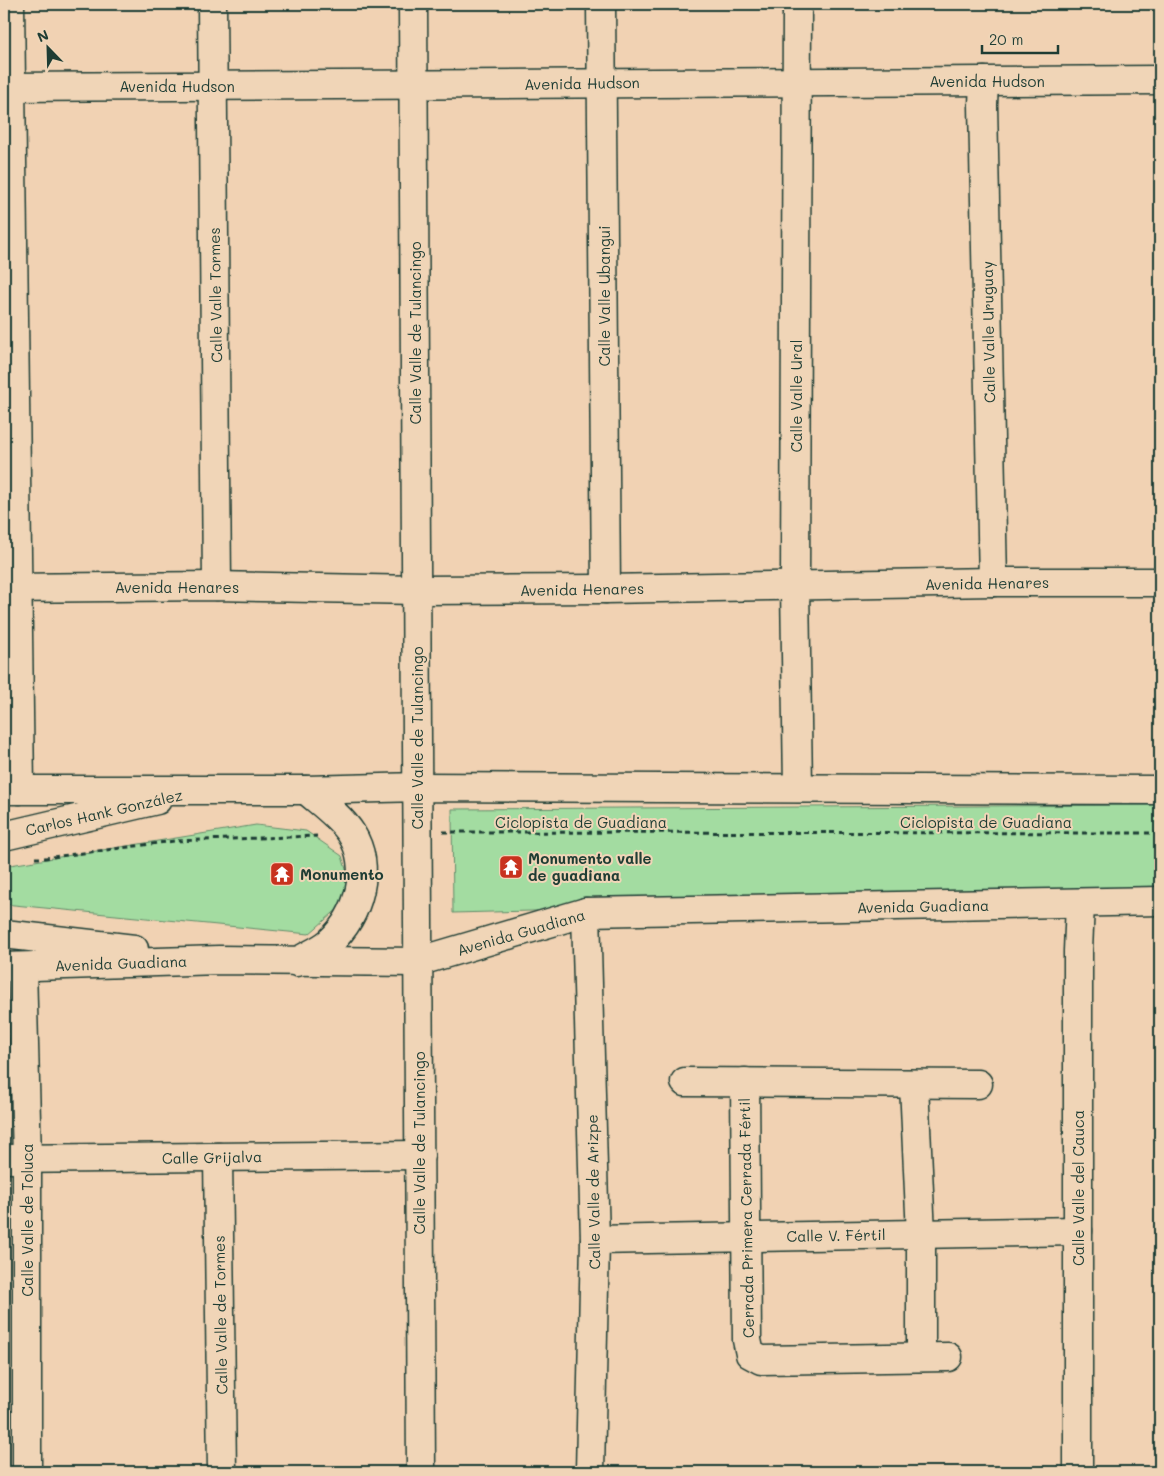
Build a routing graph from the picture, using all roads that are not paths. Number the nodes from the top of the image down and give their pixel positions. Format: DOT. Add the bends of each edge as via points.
graph roads {
  1 [pos="10,4"];
  2 [pos="212,4"];
  3 [pos="413,4"];
  4 [pos="601,4"];
  5 [pos="797,4"];
  6 [pos="1160,80"];
  7 [pos="984,81"];
  8 [pos="602,82"];
  9 [pos="797,82"];
  10 [pos="413,85"];
  11 [pos="213,86"];
  12 [pos="7,87"];
  13 [pos="993,582"];
  14 [pos="1160,582"];
  15 [pos="217,586"];
  16 [pos="795,586"];
  17 [pos="10,588"];
  18 [pos="606,589"];
  19 [pos="416,590"];
  20 [pos="419,787"];
  21 [pos="204,788"];
  22 [pos="798,788"];
  23 [pos="12,790"];
  24 [pos="306,790"];
  25 [pos="1160,790"];
  26 [pos="4,836"];
  27 [pos="1160,901"];
  28 [pos="1080,903"];
  29 [pos="586,912"];
  30 [pos="4,934"];
  31 [pos="219,960"];
  32 [pos="296,962"];
  33 [pos="417,962"];
  34 [pos="13,967"];
  35 [pos="685,1082"];
  36 [pos="745,1082"];
  37 [pos="914,1084"];
  38 [pos="978,1084"];
  39 [pos="420,1155"];
  40 [pos="218,1157"];
  41 [pos="15,1159"];
  42 [pos="1078,1231"];
  43 [pos="921,1234"];
  44 [pos="747,1236"];
  45 [pos="595,1240"];
  46 [pos="921,1357"];
  47 [pos="948,1357"];
  48 [pos="27,1472"];
  49 [pos="222,1472"];
  50 [pos="421,1472"];
  51 [pos="590,1472"];
  52 [pos="1078,1472"];
  1 -- 12 [label="street"];
  2 -- 11 [label="street, Calle Valle Tormes"];
  3 -- 10 [label="street, Calle Valle de Tulancingo"];
  4 -- 8 [label="street, Calle Valle Ubangui"];
  5 -- 9 [label="street, Calle Valle Ural"];
  6 -- 7 [label="street, Avenida Hudson"];
  7 -- 9 [label="street, Avenida Hudson"];
  7 -- 13 [label="street, Calle Valle Uruguay"];
  8 -- 9 [label="street, Avenida Hudson"];
  8 -- 10 [label="street, Avenida Hudson"];
  8 -- 18 [label="street, Calle Valle Ubangui"];
  9 -- 16 [label="street, Calle Valle Ural"];
  10 -- 11 [label="street, Avenida Hudson"];
  10 -- 19 [label="street, Calle Valle de Tulancingo"];
  11 -- 12 [label="street, Avenida Hudson"];
  11 -- 15 [label="street, Calle Valle Tormes"];
  12 -- 17 [label="street"];
  13 -- 14 [label="street, Avenida Henares"];
  13 -- 16 [label="street, Avenida Henares"];
  15 -- 17 [label="street, Avenida Henares"];
  15 -- 19 [label="street, Avenida Henares"];
  16 -- 18 [label="street, Avenida Henares"];
  16 -- 22 [label="street, Calle Valle Ural"];
  17 -- 23 [label="street"];
  18 -- 19 [label="street, Avenida Henares"];
  19 -- 20 [label="street, Calle Valle de Tulancingo"];
  20 -- 22 [label="street"];
  20 -- 24 [label="street"];
  20 -- 33 [label="street, Calle Valle de Tulancingo"];
  21 -- 23 [label="street"];
  21 -- 24 [label="street"];
  21 -- 26 [label="street, Carlos Hank González"];
  22 -- 25 [label="street"];
  24 -- 32 [label="street" via="352,834 361,863 361,885 356,907 345,927 329,943"];
  27 -- 28 [label="street, Avenida Guadiana"];
  28 -- 29 [label="street, Avenida Guadiana"];
  28 -- 42 [label="street, Calle Valle del Cauca"];
  29 -- 33 [label="street, Avenida Guadiana"];
  29 -- 45 [label="street, Calle Valle de Arizpe"];
  30 -- 31 [label="street"];
  31 -- 32 [label="street, Avenida Guadiana"];
  31 -- 34 [label="street, Avenida Guadiana"];
  32 -- 33 [label="street, Avenida Guadiana"];
  33 -- 39 [label="street, Calle Valle de Tulancingo"];
  34 -- 41 [label="street, Calle Valle de Toluca"];
  35 -- 36 [label="street"];
  36 -- 37 [label="street"];
  36 -- 44 [label="street, Cerrada Primera Cerrada Fértil"];
  37 -- 38 [label="street"];
  37 -- 43 [label="street"];
  39 -- 40 [label="street, Calle Grijalva"];
  39 -- 50 [label="street, Calle Valle de Tulancingo"];
  40 -- 41 [label="street, Calle Grijalva"];
  40 -- 49 [label="street, Calle Valle de Tormes"];
  41 -- 48 [label="street, Calle Valle de Toluca"];
  42 -- 43 [label="street, Calle V. Fértil"];
  42 -- 52 [label="street, Calle Valle del Cauca"];
  43 -- 44 [label="street, Calle V. Fértil"];
  43 -- 46 [label="street"];
  44 -- 45 [label="street, Calle V. Fértil"];
  44 -- 46 [label="street, Cerrada Primera Cerrada Fértil" via="747,1340 750,1354 761,1360"];
  45 -- 51 [label="street, Calle Valle de Arizpe"];
  46 -- 47 [label="street"];
}
